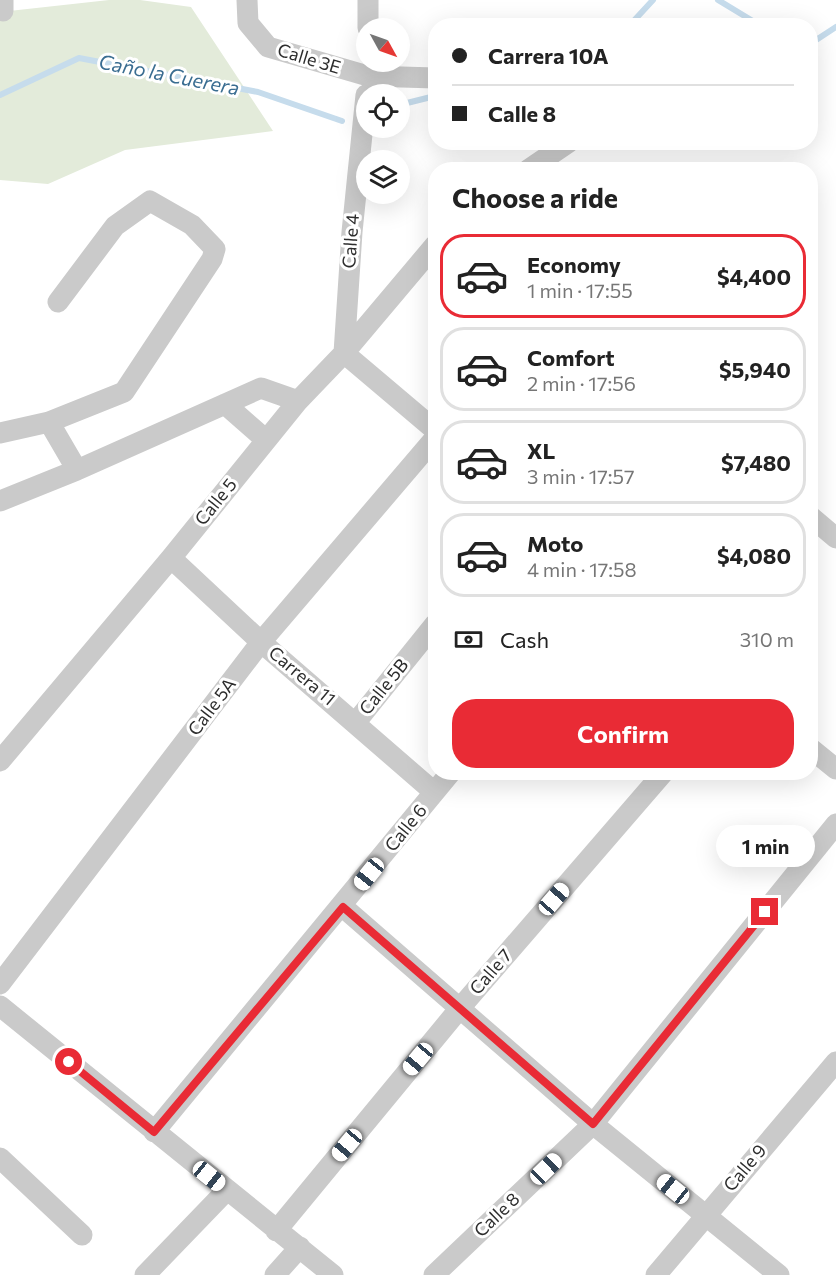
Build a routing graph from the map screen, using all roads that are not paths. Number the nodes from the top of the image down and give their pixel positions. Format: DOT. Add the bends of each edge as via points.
graph roads {
  1 [pos="247,0"];
  2 [pos="368,0"];
  3 [pos="368,18"];
  4 [pos="428,78"];
  5 [pos="367,82"];
  6 [pos="557,150"];
  7 [pos="540,162"];
  8 [pos="428,253"];
  9 [pos="58,302"];
  10 [pos="344,353"];
  11 [pos="297,402"];
  12 [pos="225,404"];
  13 [pos="50,422"];
  14 [pos="428,424"];
  15 [pos="0,433"];
  16 [pos="266,441"];
  17 [pos="428,446"];
  18 [pos="77,470"];
  19 [pos="0,501"];
  20 [pos="818,523"];
  21 [pos="836,538"];
  22 [pos="171,558"];
  23 [pos="428,633"];
  24 [pos="261,642"];
  25 [pos="356,722"];
  26 [pos="818,754"];
  27 [pos="0,760"];
  28 [pos="836,769"];
  29 [pos="444,780"];
  30 [pos="657,780"];
  31 [pos="434,792"];
  32 [pos="836,824"];
  33 [pos="343,907"];
  34 [pos="0,984"];
  35 [pos="0,1006"];
  36 [pos="460,1008"];
  37 [pos="836,1062"];
  38 [pos="593,1124"];
  39 [pos="154,1132"];
  40 [pos="0,1158"];
  41 [pos="227,1190"];
  42 [pos="705,1215"];
  43 [pos="276,1231"];
  44 [pos="82,1234"];
  45 [pos="300,1247"];
  46 [pos="145,1275"];
  47 [pos="275,1275"];
  48 [pos="333,1275"];
  49 [pos="434,1275"];
  50 [pos="656,1275"];
  51 [pos="779,1275"];
  1 -- 5 [label="street, Calle 3E" via="248,23 268,47"];
  2 -- 3 [label="street"];
  4 -- 5 [label="street, Calle 3E"];
  5 -- 10 [label="street, Calle 4"];
  6 -- 7 [label="street"];
  8 -- 10 [label="street, Calle 5"];
  9 -- 13 [label="street" via="115,226 150,201 192,225 215,249 124,392"];
  10 -- 11 [label="street, Calle 5"];
  10 -- 14 [label="street"];
  11 -- 12 [label="street" via="261,388"];
  11 -- 16 [label="street, Calle 5"];
  12 -- 16 [label="street"];
  12 -- 18 [label="street"];
  13 -- 15 [label="street"];
  13 -- 18 [label="street"];
  16 -- 22 [label="street, Calle 5"];
  17 -- 24 [label="street, Calle 5A"];
  18 -- 19 [label="street"];
  20 -- 21 [label="street"];
  22 -- 24 [label="street, Carrera 11"];
  22 -- 27 [label="street, Calle 5"];
  23 -- 25 [label="street, Calle 5B"];
  24 -- 25 [label="street, Carrera 11"];
  24 -- 34 [label="street, Calle 5A"];
  25 -- 31 [label="street, Carrera 11"];
  26 -- 28 [label="street"];
  29 -- 31 [label="street, Calle 6"];
  30 -- 36 [label="street, Calle 7"];
  31 -- 33 [label="street, Calle 6"];
  32 -- 38 [label="street, Calle 8"];
  33 -- 36 [label="street"];
  33 -- 39 [label="street, Calle 6"];
  35 -- 39 [label="street"];
  36 -- 38 [label="street"];
  36 -- 43 [label="street, Calle 7"];
  37 -- 42 [label="street, Calle 9"];
  38 -- 42 [label="street"];
  38 -- 49 [label="street, Calle 8"];
  39 -- 41 [label="street"];
  40 -- 44 [label="street"];
  41 -- 43 [label="street"];
  41 -- 46 [label="street"];
  42 -- 50 [label="street, Calle 9"];
  42 -- 51 [label="street"];
  43 -- 45 [label="street"];
  45 -- 47 [label="street"];
  45 -- 48 [label="street"];
}
